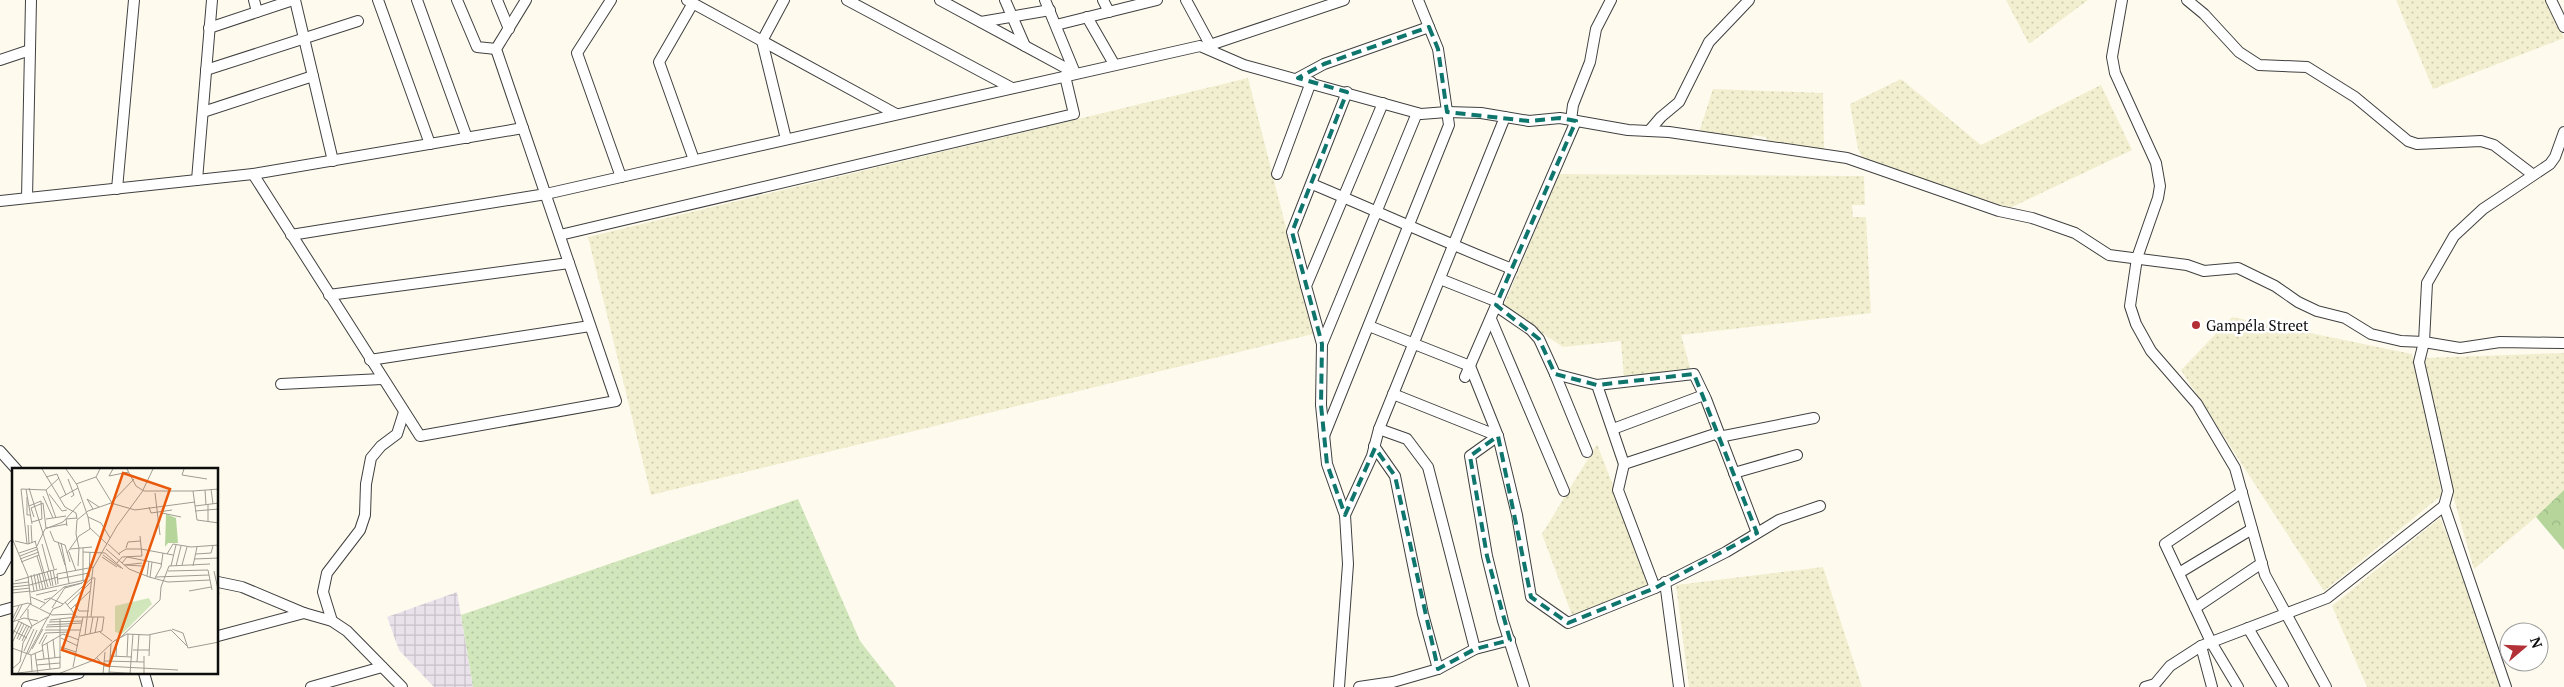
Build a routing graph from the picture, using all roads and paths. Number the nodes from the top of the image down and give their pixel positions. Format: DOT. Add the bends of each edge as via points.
graph roads {
  1 [pos="31,0"];
  2 [pos="134,0"];
  3 [pos="212,0"];
  4 [pos="254,0"];
  5 [pos="294,0"];
  6 [pos="378,0"];
  7 [pos="416,0"];
  8 [pos="457,0"];
  9 [pos="497,0"];
  10 [pos="515,0"];
  11 [pos="526,0"];
  12 [pos="611,0"];
  13 [pos="784,0"];
  14 [pos="847,0"];
  15 [pos="940,0"];
  16 [pos="1005,0"];
  17 [pos="1045,0"];
  18 [pos="1103,0"];
  19 [pos="1157,0"];
  20 [pos="1186,0"];
  21 [pos="1344,0"];
  22 [pos="1418,0"];
  23 [pos="1611,0"];
  24 [pos="1749,0"];
  25 [pos="2188,0"];
  26 [pos="2551,0"];
  27 [pos="2122,1"];
  28 [pos="690,2"];
  29 [pos="1050,10"];
  30 [pos="257,12"];
  31 [pos="519,12"];
  32 [pos="1109,12"];
  33 [pos="1012,17"];
  34 [pos="1087,18"];
  35 [pos="358,21"];
  36 [pos="981,22"];
  37 [pos="1056,25"];
  38 [pos="1429,27"];
  39 [pos="2564,27"];
  40 [pos="209,28"];
  41 [pos="509,29"];
  42 [pos="304,38"];
  43 [pos="762,41"];
  44 [pos="1025,46"];
  45 [pos="1212,48"];
  46 [pos="30,50"];
  47 [pos="496,50"];
  48 [pos="0,60"];
  49 [pos="1114,64"];
  50 [pos="206,70"];
  51 [pos="1070,74"];
  52 [pos="313,76"];
  53 [pos="1298,78"];
  54 [pos="1311,82"];
  55 [pos="1012,88"];
  56 [pos="1347,92"];
  57 [pos="1383,103"];
  58 [pos="203,112"];
  59 [pos="1447,112"];
  60 [pos="1417,113"];
  61 [pos="896,114"];
  62 [pos="1505,117"];
  63 [pos="1574,120"];
  64 [pos="524,128"];
  65 [pos="1649,131"];
  66 [pos="2564,132"];
  67 [pos="467,138"];
  68 [pos="786,139"];
  69 [pos="430,144"];
  70 [pos="694,160"];
  71 [pos="333,161"];
  72 [pos="253,174"];
  73 [pos="1277,174"];
  74 [pos="2532,174"];
  75 [pos="622,177"];
  76 [pos="197,180"];
  77 [pos="1312,184"];
  78 [pos="117,189"];
  79 [pos="546,194"];
  80 [pos="1343,197"];
  81 [pos="27,198"];
  82 [pos="0,201"];
  83 [pos="1377,210"];
  84 [pos="1408,228"];
  85 [pos="291,235"];
  86 [pos="560,235"];
  87 [pos="1453,246"];
  88 [pos="2138,258"];
  89 [pos="569,263"];
  90 [pos="1512,270"];
  91 [pos="1440,278"];
  92 [pos="1306,286"];
  93 [pos="329,295"];
  94 [pos="1497,304"];
  95 [pos="1491,319"];
  96 [pos="590,326"];
  97 [pos="1369,326"];
  98 [pos="2424,342"];
  99 [pos="2564,343"];
  100 [pos="1322,344"];
  101 [pos="1413,344"];
  102 [pos="370,360"];
  103 [pos="1470,366"];
  104 [pos="1554,374"];
  105 [pos="1466,377"];
  106 [pos="382,379"];
  107 [pos="281,384"];
  108 [pos="1598,385"];
  109 [pos="1393,394"];
  110 [pos="1704,396"];
  111 [pos="404,412"];
  112 [pos="1814,418"];
  113 [pos="1613,428"];
  114 [pos="1379,429"];
  115 [pos="1718,435"];
  116 [pos="1324,436"];
  117 [pos="1498,436"];
  118 [pos="1374,446"];
  119 [pos="0,451"];
  120 [pos="1587,452"];
  121 [pos="1797,455"];
  122 [pos="1624,464"];
  123 [pos="15,468"];
  124 [pos="1734,473"];
  125 [pos="1564,491"];
  126 [pos="2242,492"];
  127 [pos="1820,506"];
  128 [pos="2444,506"];
  129 [pos="1345,515"];
  130 [pos="2252,529"];
  131 [pos="1757,533"];
  132 [pos="12,548"];
  133 [pos="2,563"];
  134 [pos="2262,563"];
  135 [pos="2179,573"];
  136 [pos="219,582"];
  137 [pos="1665,582"];
  138 [pos="1656,588"];
  139 [pos="2195,608"];
  140 [pos="304,613"];
  141 [pos="2286,614"];
  142 [pos="332,622"];
  143 [pos="2248,628"];
  144 [pos="219,636"];
  145 [pos="1510,640"];
  146 [pos="2206,644"];
  147 [pos="1475,649"];
  148 [pos="382,667"];
  149 [pos="1438,669"];
  150 [pos="72,674"];
  151 [pos="144,674"];
  152 [pos="27,687"];
  153 [pos="73,687"];
  154 [pos="148,687"];
  155 [pos="311,687"];
  156 [pos="402,687"];
  157 [pos="1339,687"];
  158 [pos="1359,687"];
  159 [pos="1524,687"];
  160 [pos="1679,687"];
  161 [pos="2145,687"];
  162 [pos="2212,687"];
  163 [pos="2238,687"];
  164 [pos="2283,687"];
  165 [pos="2326,687"];
  166 [pos="2506,687"];
  1 -- 46 [label="street"];
  2 -- 78 [label="street"];
  3 -- 40 [label="street"];
  4 -- 30 [label="street"];
  5 -- 30 [label="street"];
  5 -- 42 [label="street"];
  6 -- 69 [label="street"];
  7 -- 67 [label="street"];
  8 -- 47 [label="street" via="477,47"];
  9 -- 41 [label="street"];
  10 -- 31 [label="street"];
  11 -- 31 [label="street"];
  12 -- 75 [label="street" via="577,53"];
  13 -- 43 [label="street"];
  14 -- 55 [label="street"];
  15 -- 36 [label="street"];
  16 -- 33 [label="street"];
  17 -- 29 [label="street"];
  18 -- 32 [label="street"];
  19 -- 32 [label="street"];
  20 -- 45 [label="street"];
  21 -- 45 [label="street"];
  22 -- 38 [label="street"];
  23 -- 63 [label="street" via="1596,29 1590,62 1573,105"];
  24 -- 65 [label="street" via="1709,42 1679,102"];
  25 -- 74 [label="street" via="2239,52 2258,65 2307,67 2355,97 2408,142 2481,141 2494,145"];
  26 -- 39 [label="street"];
  27 -- 88 [label="street" via="2112,57 2114,73 2156,163 2160,186"];
  28 -- 43 [label="street"];
  28 -- 70 [label="street" via="658,62"];
  29 -- 33 [label="street"];
  29 -- 37 [label="street"];
  30 -- 40 [label="street"];
  31 -- 41 [label="street"];
  32 -- 34 [label="street"];
  33 -- 36 [label="street"];
  33 -- 44 [label="street"];
  34 -- 37 [label="street"];
  34 -- 49 [label="street"];
  35 -- 42 [label="street"];
  36 -- 44 [label="street"];
  37 -- 51 [label="street"];
  38 -- 53 [label="street" via="1324,64"];
  38 -- 59 [label="street" via="1438,49"];
  40 -- 50 [label="street"];
  41 -- 47 [label="street"];
  42 -- 50 [label="street"];
  42 -- 52 [label="street"];
  43 -- 61 [label="street"];
  43 -- 68 [label="street"];
  44 -- 51 [label="street"];
  45 -- 49 [label="street" via="1200,46"];
  45 -- 53 [label="street" via="1244,65"];
  46 -- 48 [label="street"];
  46 -- 81 [label="street"];
  47 -- 64 [label="street"];
  49 -- 51 [label="street"];
  50 -- 58 [label="street"];
  51 -- 55 [label="street"];
  51 -- 86 [label="street" via="1074,114"];
  52 -- 58 [label="street"];
  52 -- 71 [label="street"];
  53 -- 54 [label="street"];
  54 -- 56 [label="street"];
  54 -- 73 [label="street"];
  55 -- 61 [label="street"];
  56 -- 57 [label="street"];
  56 -- 77 [label="street"];
  57 -- 60 [label="street"];
  57 -- 80 [label="street"];
  58 -- 76 [label="street"];
  59 -- 60 [label="street"];
  59 -- 62 [label="street"];
  59 -- 84 [label="street" via="1449,125"];
  60 -- 83 [label="street"];
  61 -- 68 [label="street"];
  62 -- 63 [label="street" via="1529,121"];
  62 -- 87 [label="street"];
  63 -- 65 [label="street"];
  63 -- 90 [label="street"];
  64 -- 67 [label="street"];
  64 -- 79 [label="street"];
  65 -- 88 [label="street" via="1847,158 1998,211 2076,233 2109,255"];
  66 -- 74 [label="street" via="2550,164"];
  67 -- 69 [label="street"];
  68 -- 70 [label="street"];
  69 -- 71 [label="street"];
  70 -- 75 [label="street"];
  71 -- 72 [label="street"];
  72 -- 76 [label="street"];
  72 -- 85 [label="street"];
  74 -- 98 [label="street" via="2483,209 2454,236 2427,283"];
  75 -- 79 [label="street"];
  76 -- 78 [label="street"];
  77 -- 80 [label="street"];
  77 -- 92 [label="street" via="1292,232"];
  78 -- 81 [label="street"];
  79 -- 85 [label="street"];
  79 -- 86 [label="street"];
  80 -- 83 [label="street"];
  80 -- 92 [label="street"];
  81 -- 82 [label="street"];
  83 -- 84 [label="street"];
  83 -- 100 [label="street"];
  84 -- 87 [label="street"];
  84 -- 97 [label="street"];
  85 -- 93 [label="street"];
  86 -- 89 [label="street"];
  87 -- 90 [label="street"];
  87 -- 91 [label="street"];
  88 -- 98 [label="street" via="2187,265 2204,271 2238,268 2275,286 2298,302 2345,318 2371,334"];
  88 -- 126 [label="street" via="2130,306 2136,324 2151,351 2197,404 2235,468"];
  89 -- 93 [label="street"];
  89 -- 96 [label="street"];
  90 -- 94 [label="street"];
  91 -- 94 [label="street"];
  91 -- 101 [label="street"];
  92 -- 100 [label="street"];
  93 -- 102 [label="street"];
  94 -- 95 [label="street"];
  94 -- 104 [label="street" via="1539,338"];
  95 -- 103 [label="street"];
  95 -- 125 [label="street"];
  96 -- 102 [label="street"];
  96 -- 111 [label="street" via="616,402 420,436"];
  97 -- 101 [label="street"];
  97 -- 116 [label="street"];
  98 -- 99 [label="street" via="2460,348 2500,342"];
  98 -- 128 [label="street" via="2419,362 2448,492"];
  100 -- 116 [label="street"];
  101 -- 103 [label="street"];
  101 -- 109 [label="street"];
  102 -- 106 [label="street"];
  103 -- 105 [label="street"];
  103 -- 117 [label="street"];
  104 -- 108 [label="street"];
  104 -- 120 [label="street"];
  106 -- 107 [label="street"];
  106 -- 111 [label="street"];
  108 -- 110 [label="street" via="1694,374"];
  108 -- 113 [label="street"];
  109 -- 114 [label="street"];
  109 -- 117 [label="street"];
  110 -- 113 [label="street"];
  110 -- 115 [label="street"];
  111 -- 142 [label="street" via="397,434 371,458 365,514 360,530 327,574 323,592"];
  112 -- 115 [label="street"];
  113 -- 122 [label="street"];
  114 -- 118 [label="street"];
  114 -- 147 [label="street" via="1407,439 1428,467"];
  115 -- 122 [label="street"];
  115 -- 124 [label="street"];
  116 -- 129 [label="street" via="1328,464"];
  117 -- 138 [label="street" via="1517,515 1531,597 1568,623"];
  117 -- 145 [label="street" via="1470,456 1487,556"];
  118 -- 129 [label="street"];
  118 -- 149 [label="street" via="1395,476"];
  119 -- 123 [label="street"];
  121 -- 124 [label="street"];
  122 -- 138 [label="street" via="1618,490"];
  124 -- 131 [label="street"];
  126 -- 130 [label="street"];
  126 -- 135 [label="street" via="2165,544"];
  127 -- 131 [label="street" via="1779,520"];
  128 -- 141 [label="street" via="2328,598"];
  128 -- 166 [label="street"];
  129 -- 157 [label="street" via="1348,564"];
  130 -- 134 [label="street"];
  130 -- 135 [label="street"];
  131 -- 137 [label="street"];
  132 -- 133 [label="street"];
  134 -- 139 [label="street"];
  134 -- 141 [label="street"];
  135 -- 139 [label="street"];
  136 -- 140 [label="street" via="242,587"];
  137 -- 138 [label="street"];
  137 -- 160 [label="street"];
  139 -- 146 [label="street"];
  140 -- 142 [label="street"];
  140 -- 144 [label="street"];
  141 -- 143 [label="street"];
  141 -- 165 [label="street"];
  142 -- 148 [label="street" via="347,631"];
  143 -- 146 [label="street"];
  143 -- 164 [label="street"];
  145 -- 147 [label="street"];
  145 -- 159 [label="street"];
  146 -- 161 [label="street" via="2170,666 2155,684"];
  146 -- 162 [label="street"];
  146 -- 163 [label="street"];
  147 -- 149 [label="street"];
  148 -- 155 [label="street"];
  148 -- 156 [label="street"];
  149 -- 158 [label="street" via="1393,682"];
  150 -- 152 [label="street"];
  150 -- 153 [label="street"];
  151 -- 154 [label="street"];
}
